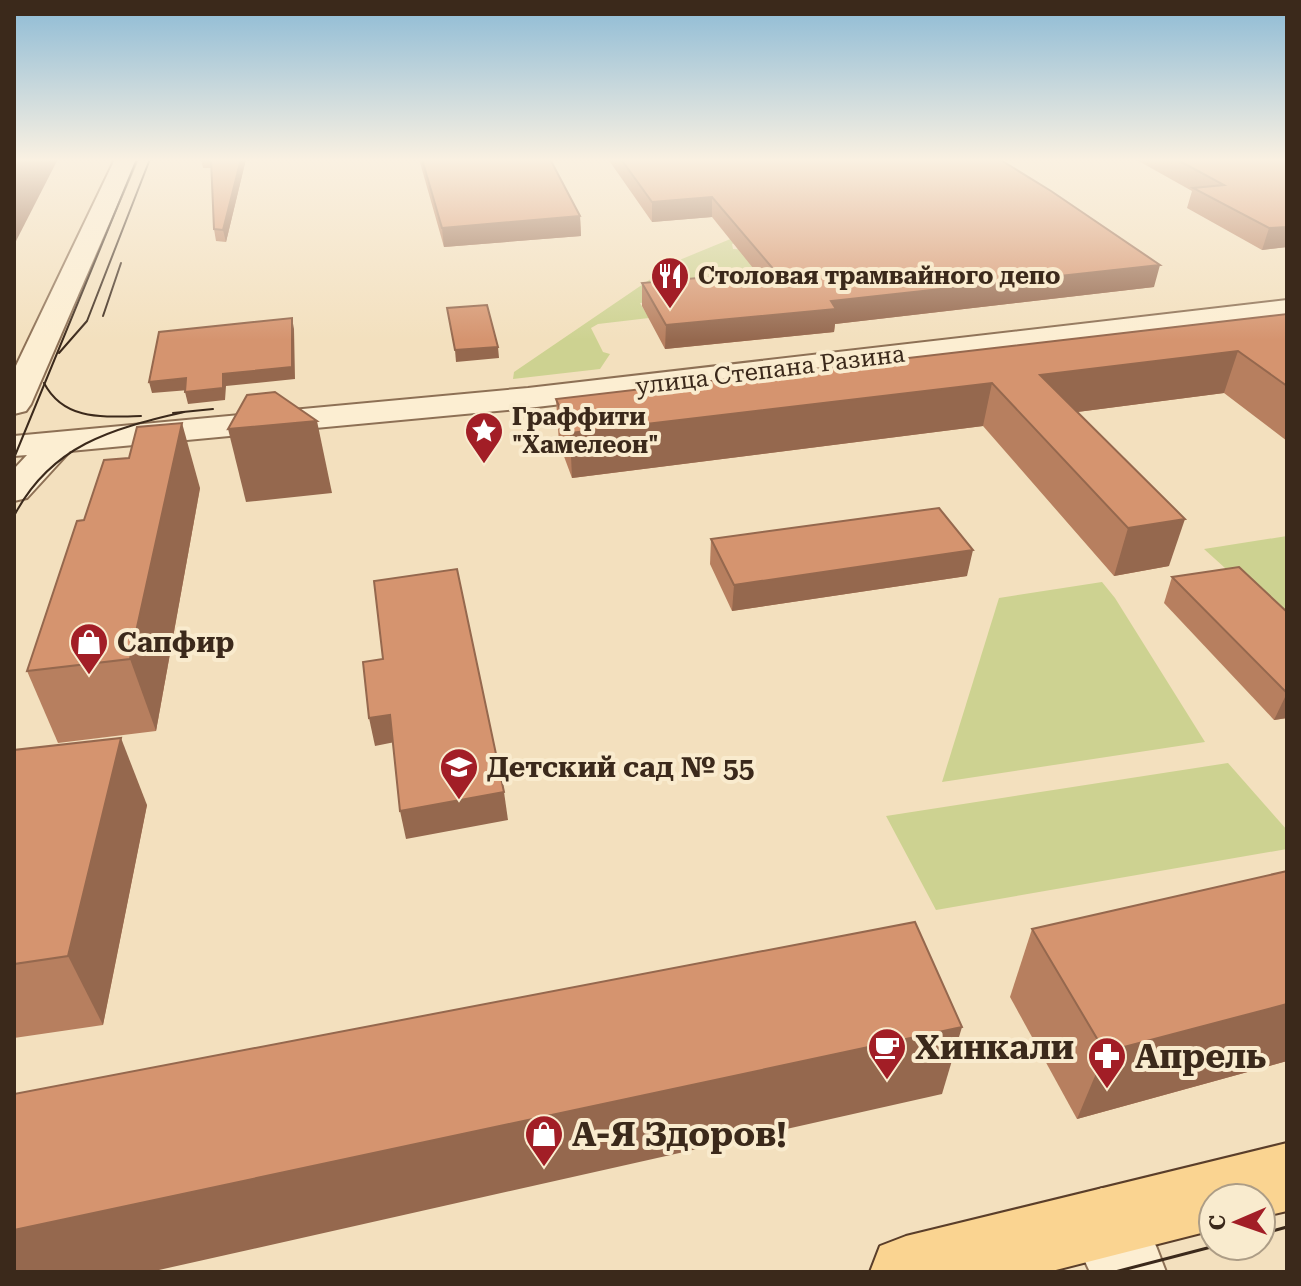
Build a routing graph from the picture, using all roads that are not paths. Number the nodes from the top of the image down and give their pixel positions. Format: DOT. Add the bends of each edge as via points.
graph roads {
  1 [pos="99,219"];
  2 [pos="1287,309"];
  3 [pos="14,404"];
  4 [pos="58,443"];
  5 [pos="14,446"];
  6 [pos="14,489"];
  7 [pos="1287,1177"];
  8 [pos="1116,1248"];
  9 [pos="906,1272"];
  1 -- 3 [label="street"];
  2 -- 4 [label="street, улица Степана Разина" via="543,396"];
  4 -- 5 [label="street, улица Степана Разина"];
  4 -- 6 [label="street"];
  7 -- 8 [label="main road"];
  8 -- 9 [label="main road"];
}
